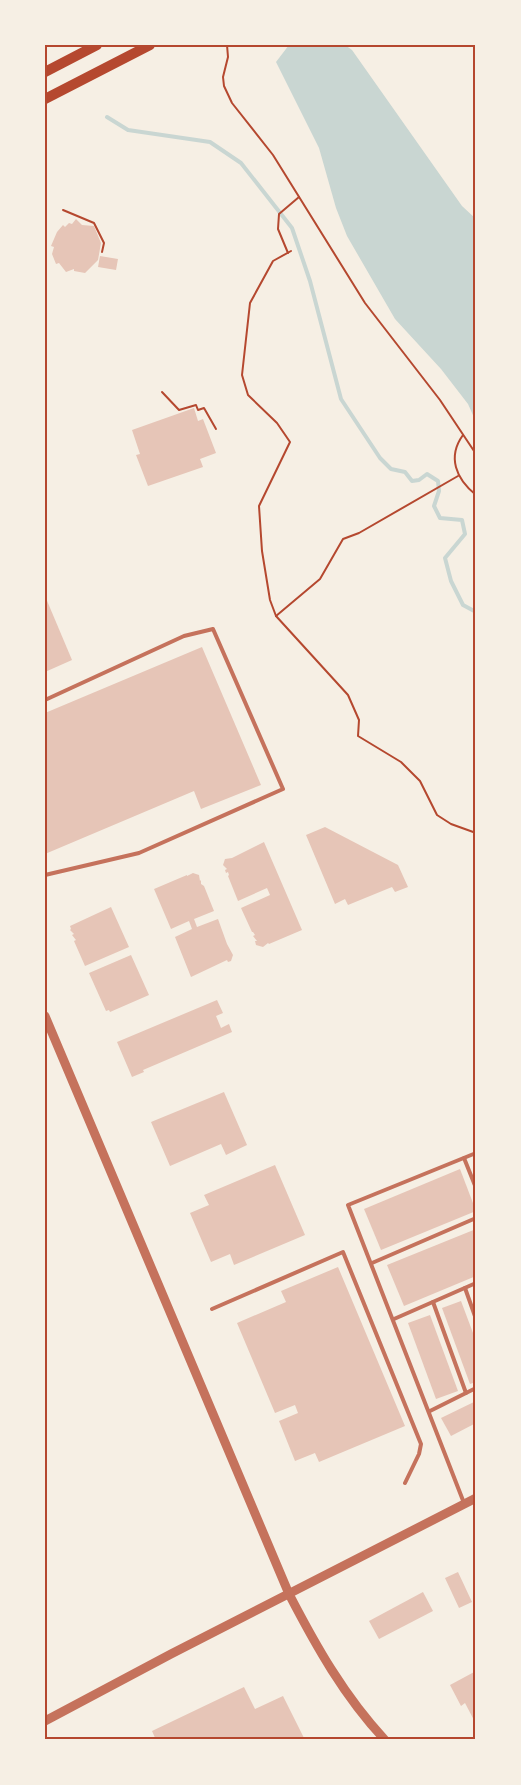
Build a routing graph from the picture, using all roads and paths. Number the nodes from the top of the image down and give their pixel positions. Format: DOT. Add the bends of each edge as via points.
graph roads {
  1 [pos="97,45"];
  2 [pos="150,45"];
  3 [pos="226,45"];
  4 [pos="45,72"];
  5 [pos="45,99"];
  6 [pos="299,197"];
  7 [pos="63,210"];
  8 [pos="102,252"];
  9 [pos="162,392"];
  10 [pos="216,429"];
  11 [pos="463,435"];
  12 [pos="476,454"];
  13 [pos="458,476"];
  14 [pos="476,495"];
  15 [pos="276,616"];
  16 [pos="45,700"];
  17 [pos="476,833"];
  18 [pos="45,875"];
  19 [pos="45,1016"];
  20 [pos="476,1153"];
  21 [pos="464,1158"];
  22 [pos="476,1188"];
  23 [pos="476,1218"];
  24 [pos="372,1263"];
  25 [pos="476,1283"];
  26 [pos="465,1287"];
  27 [pos="433,1302"];
  28 [pos="212,1309"];
  29 [pos="394,1319"];
  30 [pos="476,1319"];
  31 [pos="476,1388"];
  32 [pos="466,1393"];
  33 [pos="430,1412"];
  34 [pos="405,1483"];
  35 [pos="476,1498"];
  36 [pos="465,1504"];
  37 [pos="289,1594"];
  38 [pos="45,1721"];
  39 [pos="385,1740"];
  1 -- 4 [label="main road"];
  2 -- 5 [label="main road"];
  3 -- 6 [label="path" via="228,57 223,77 227,95"];
  6 -- 11 [label="path" via="365,303"];
  6 -- 15 [label="path" via="279,213 278,229 290,252 273,261 250,303 242,375 248,395 290,442 260,506 262,551"];
  7 -- 8 [label="path" via="94,223 104,243"];
  9 -- 10 [label="path" via="179,410 196,405 198,410 204,408"];
  11 -- 12 [label="path"];
  11 -- 13 [label="path" via="456,450"];
  13 -- 14 [label="path"];
  13 -- 15 [label="path" via="343,539 320,579"];
  15 -- 17 [label="path" via="348,694 359,720 358,736 401,762 420,781 437,815"];
  16 -- 18 [label="lane" via="184,636 213,630 283,789 139,853"];
  19 -- 37 [label="street"];
  20 -- 21 [label="lane"];
  21 -- 22 [label="lane"];
  21 -- 24 [label="lane" via="348,1205"];
  23 -- 24 [label="lane"];
  24 -- 29 [label="lane"];
  25 -- 26 [label="lane"];
  26 -- 27 [label="lane"];
  26 -- 30 [label="lane"];
  27 -- 29 [label="lane"];
  27 -- 32 [label="lane"];
  28 -- 34 [label="lane" via="343,1252 421,1444"];
  29 -- 33 [label="lane"];
  31 -- 32 [label="lane"];
  32 -- 33 [label="lane"];
  33 -- 36 [label="lane"];
  35 -- 36 [label="street"];
  36 -- 37 [label="street"];
  37 -- 38 [label="street"];
  37 -- 39 [label="street" via="343,1690"];
}
